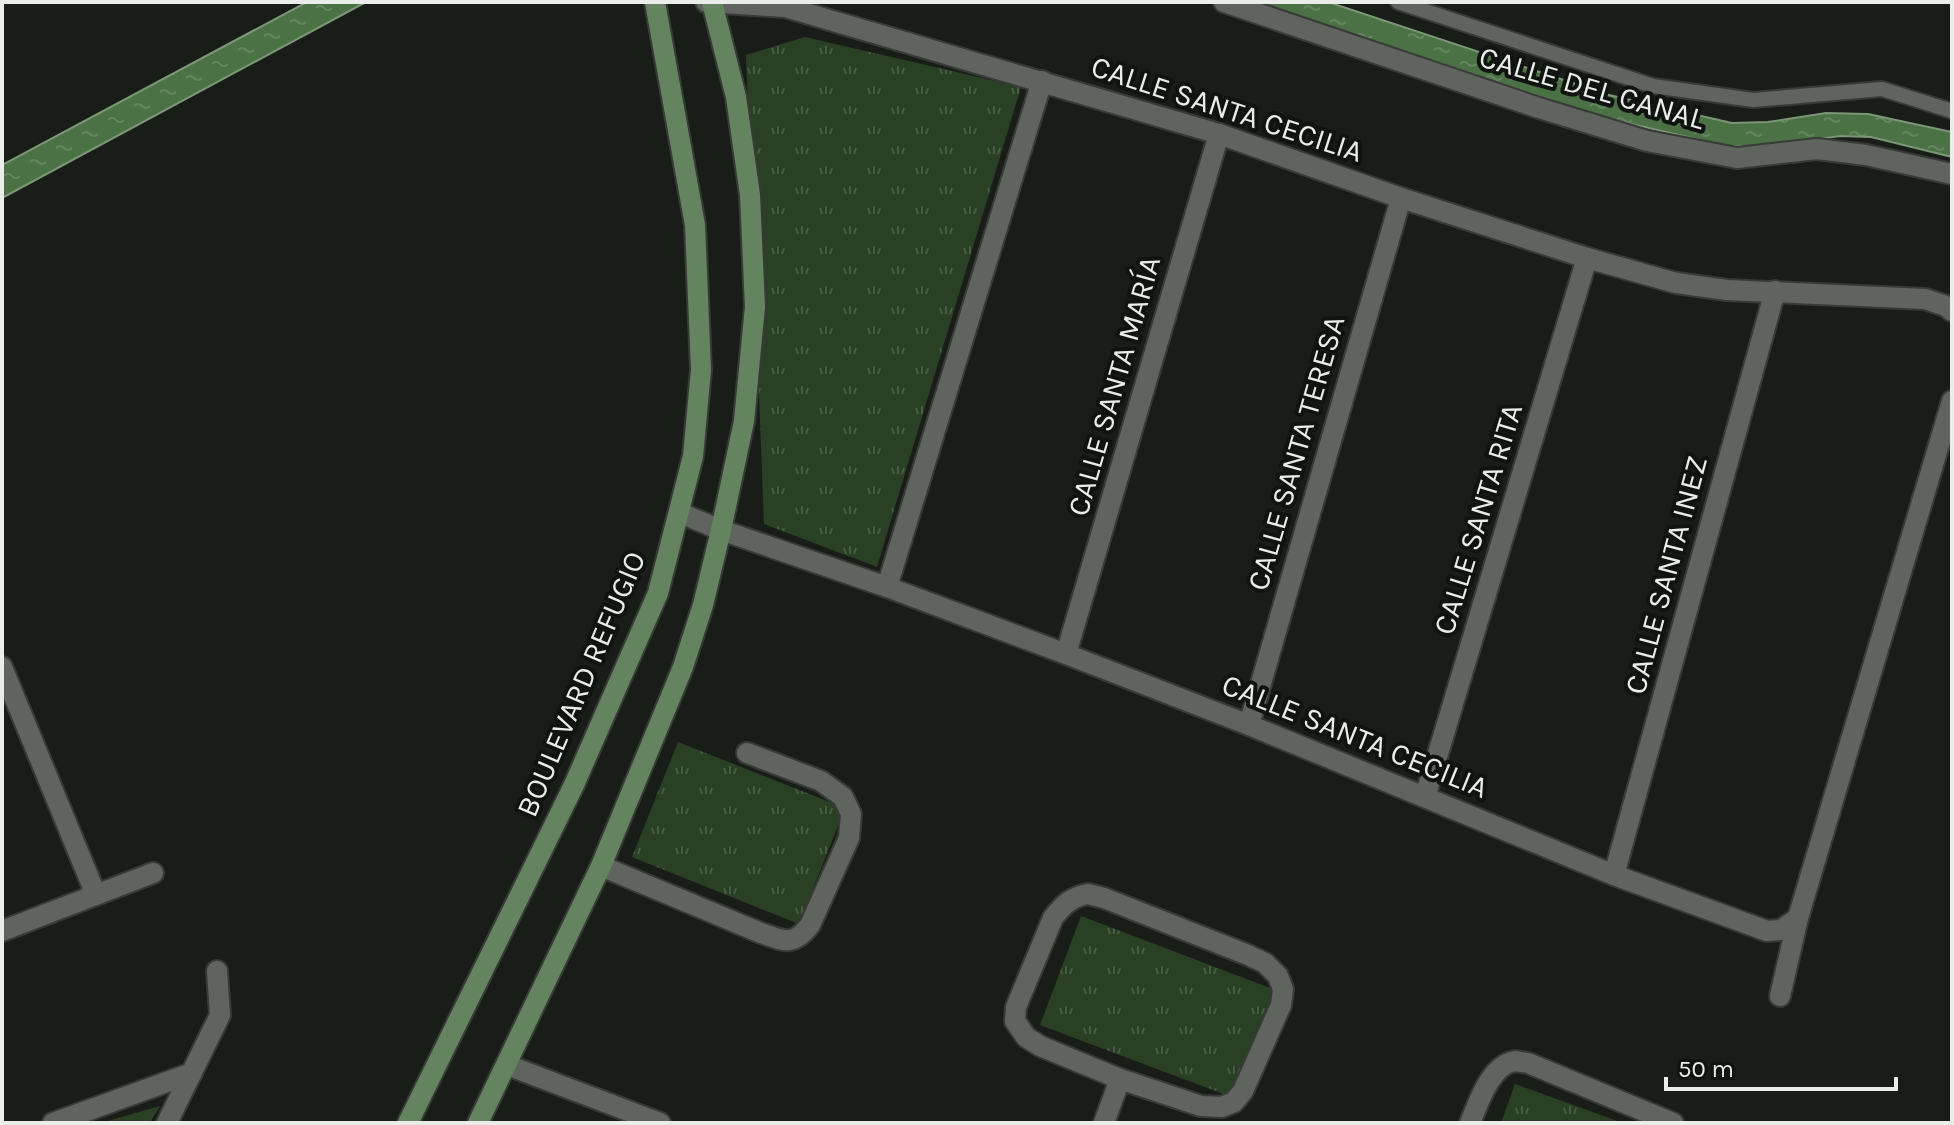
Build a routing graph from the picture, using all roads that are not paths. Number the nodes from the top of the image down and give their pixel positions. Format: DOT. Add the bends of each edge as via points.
graph roads {
  1 [pos="655,2"];
  2 [pos="710,2"];
  3 [pos="1224,2"];
  4 [pos="1398,2"];
  5 [pos="1042,81"];
  6 [pos="1952,111"];
  7 [pos="1219,134"];
  8 [pos="1952,174"];
  9 [pos="1401,198"];
  10 [pos="1587,258"];
  11 [pos="1775,291"];
  12 [pos="1952,311"];
  13 [pos="1952,401"];
  14 [pos="680,513"];
  15 [pos="721,530"];
  16 [pos="887,587"];
  17 [pos="1066,654"];
  18 [pos="2,667"];
  19 [pos="1249,725"];
  20 [pos="747,753"];
  21 [pos="1425,797"];
  22 [pos="601,866"];
  23 [pos="153,873"];
  24 [pos="1614,875"];
  25 [pos="96,895"];
  26 [pos="1798,918"];
  27 [pos="2,931"];
  28 [pos="217,971"];
  29 [pos="1780,996"];
  30 [pos="507,1065"];
  31 [pos="192,1073"];
  32 [pos="1120,1079"];
  33 [pos="53,1123"];
  34 [pos="167,1123"];
  35 [pos="408,1123"];
  36 [pos="478,1123"];
  37 [pos="660,1123"];
  38 [pos="1104,1123"];
  39 [pos="1470,1123"];
  40 [pos="1673,1123"];
  1 -- 14 [label="street, BOULEVARD REFUGIO" via="695,225 699,292 701,370 693,456"];
  2 -- 5 [label="street, CALLE SANTA CECILIA" via="785,7"];
  2 -- 15 [label="street" via="736,97 750,195 755,307 744,421"];
  3 -- 8 [label="street, CALLE DEL CANAL" via="1647,141 1737,158 1817,149"];
  4 -- 6 [label="lane" via="1653,86 1753,100 1882,89"];
  5 -- 7 [label="street, CALLE SANTA CECILIA"];
  5 -- 16 [label="street"];
  7 -- 9 [label="street, CALLE SANTA CECILIA"];
  7 -- 17 [label="street, CALLE SANTA MARÍA"];
  9 -- 10 [label="street, CALLE SANTA CECILIA"];
  9 -- 19 [label="street, CALLE SANTA TERESA"];
  10 -- 11 [label="street, CALLE SANTA CECILIA" via="1676,283"];
  10 -- 21 [label="street, CALLE SANTA RITA"];
  11 -- 12 [label="street, CALLE SANTA CECILIA" via="1925,299"];
  11 -- 24 [label="street, CALLE SANTA INEZ"];
  13 -- 26 [label="street"];
  14 -- 15 [label="street, CALLE SANTA CECILIA"];
  14 -- 35 [label="street, BOULEVARD REFUGIO" via="658,593 580,772"];
  15 -- 16 [label="street, CALLE SANTA CECILIA"];
  15 -- 22 [label="street" via="683,667"];
  16 -- 17 [label="street, CALLE SANTA CECILIA"];
  17 -- 19 [label="street, CALLE SANTA CECILIA"];
  18 -- 25 [label="street"];
  19 -- 21 [label="street, CALLE SANTA CECILIA"];
  20 -- 22 [label="street" via="821,781 843,797 851,814 849,838 801,937 785,941 761,933"];
  21 -- 24 [label="street, CALLE SANTA CECILIA"];
  22 -- 30 [label="street"];
  23 -- 25 [label="street"];
  24 -- 26 [label="street, CALLE SANTA CECILIA" via="1767,931 1781,930"];
  25 -- 27 [label="street"];
  26 -- 29 [label="street"];
  28 -- 31 [label="street" via="220,1015"];
  30 -- 36 [label="street"];
  30 -- 37 [label="street"];
  31 -- 33 [label="street"];
  31 -- 34 [label="street"];
  32 -- 32 [label="street" via="1040,1046 1015,1021 1053,918 1070,899 1088,894 1104,898 1248,955 1278,976 1281,1005 1234,1102 1201,1106"];
  32 -- 38 [label="street"];
  39 -- 40 [label="street" via="1493,1075 1516,1061"];
}
